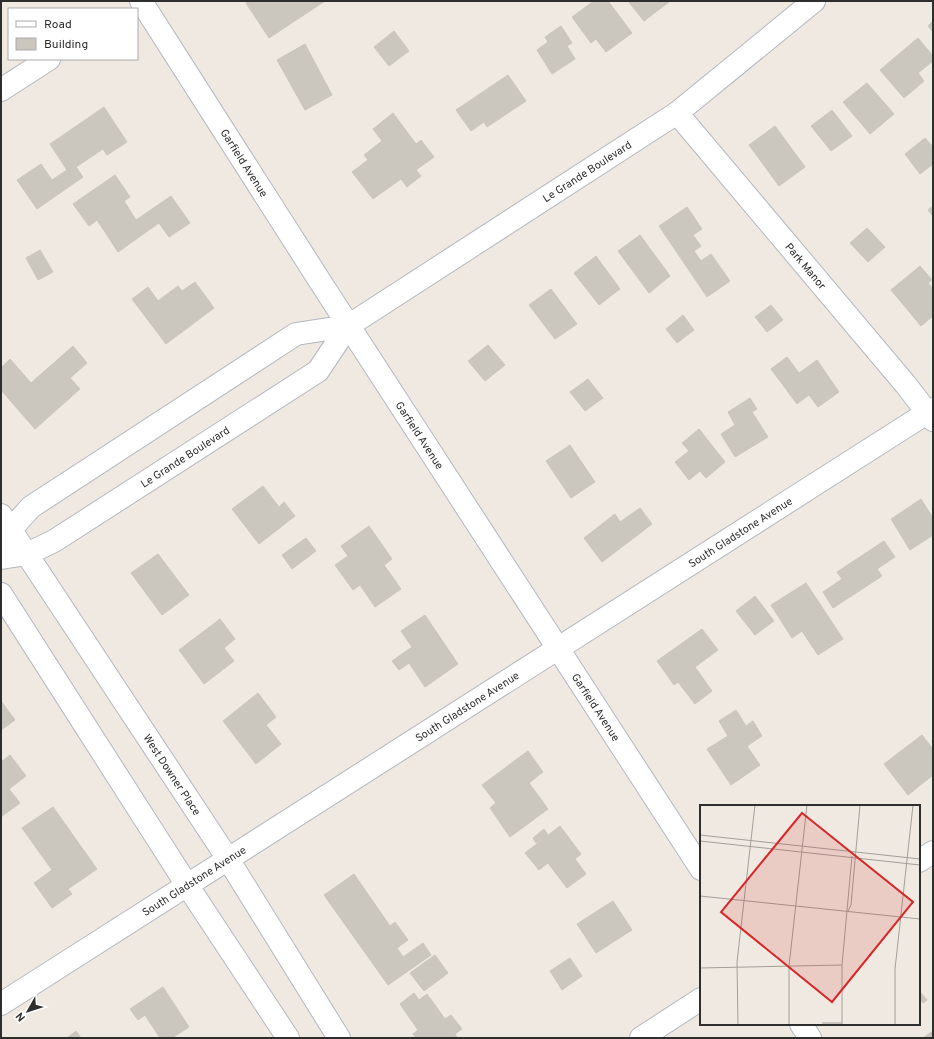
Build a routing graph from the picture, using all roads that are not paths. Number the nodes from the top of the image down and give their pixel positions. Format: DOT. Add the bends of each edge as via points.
graph roads {
  1 [pos="140,1"];
  2 [pos="814,1"];
  3 [pos="128,8"];
  4 [pos="47,60"];
  5 [pos="1,90"];
  6 [pos="677,113"];
  7 [pos="348,326"];
  8 [pos="931,414"];
  9 [pos="4,528"];
  10 [pos="27,554"];
  11 [pos="1,558"];
  12 [pos="1,594"];
  13 [pos="558,647"];
  14 [pos="933,852"];
  15 [pos="228,859"];
  16 [pos="920,860"];
  17 [pos="700,867"];
  18 [pos="187,885"];
  19 [pos="700,1000"];
  20 [pos="1,1004"];
  21 [pos="802,1025"];
  22 [pos="288,1038"];
  23 [pos="339,1038"];
  24 [pos="641,1038"];
  25 [pos="810,1038"];
  1 -- 3 [label="street"];
  1 -- 7 [label="street, Garfield Avenue"];
  2 -- 6 [label="street, Le Grande Boulevard"];
  4 -- 5 [label="street"];
  6 -- 7 [label="street, Le Grande Boulevard"];
  6 -- 8 [label="street, Park Manor"];
  7 -- 9 [label="street, Le Grande Boulevard" via="296,334 31,507"];
  7 -- 10 [label="street, Le Grande Boulevard" via="318,371 54,541"];
  7 -- 13 [label="street, Garfield Avenue"];
  8 -- 13 [label="street, South Gladstone Avenue"];
  9 -- 10 [label="street, West Downer Place"];
  10 -- 11 [label="street, Le Grande Boulevard"];
  10 -- 15 [label="street, West Downer Place"];
  12 -- 18 [label="street"];
  13 -- 15 [label="street, South Gladstone Avenue"];
  13 -- 17 [label="street, Garfield Avenue"];
  14 -- 16 [label="street"];
  15 -- 18 [label="street, South Gladstone Avenue"];
  15 -- 23 [label="street, West Downer Place"];
  18 -- 20 [label="street, South Gladstone Avenue"];
  18 -- 22 [label="street"];
  19 -- 24 [label="street"];
  21 -- 25 [label="street"];
}
